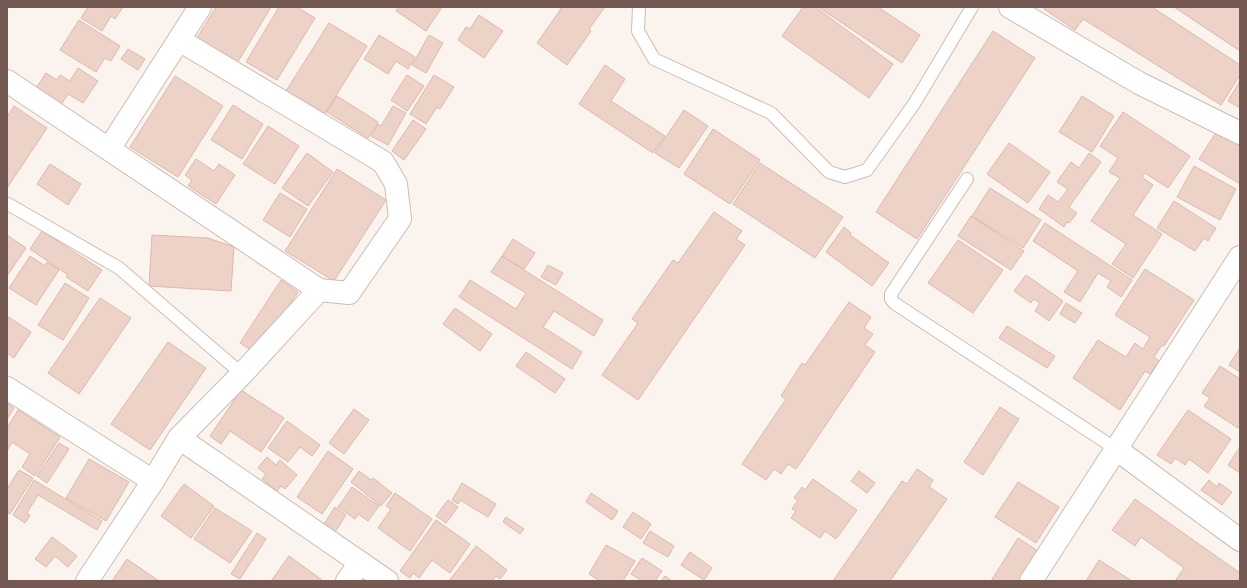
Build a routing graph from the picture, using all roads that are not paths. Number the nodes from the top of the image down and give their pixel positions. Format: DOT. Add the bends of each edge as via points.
graph roads {
  1 [pos="200,7"];
  2 [pos="639,7"];
  3 [pos="972,7"];
  4 [pos="1010,7"];
  5 [pos="179,40"];
  6 [pos="7,81"];
  7 [pos="1240,133"];
  8 [pos="109,149"];
  9 [pos="968,179"];
  10 [pos="8,204"];
  11 [pos="1240,257"];
  12 [pos="1233,283"];
  13 [pos="319,290"];
  14 [pos="242,374"];
  15 [pos="7,388"];
  16 [pos="179,438"];
  17 [pos="1116,449"];
  18 [pos="153,481"];
  19 [pos="1240,540"];
  20 [pos="360,563"];
  21 [pos="87,581"];
  22 [pos="347,581"];
  23 [pos="387,581"];
  24 [pos="1031,581"];
  1 -- 5 [label="street"];
  2 -- 3 [label="lane" via="638,31 654,59 770,113 829,172 845,177 867,170 914,104"];
  4 -- 7 [label="street" via="1139,83"];
  5 -- 8 [label="street"];
  5 -- 13 [label="street" via="383,162 396,184 400,219 349,293"];
  6 -- 8 [label="street"];
  8 -- 13 [label="street"];
  9 -- 17 [label="lane" via="891,294 891,299"];
  10 -- 14 [label="lane" via="119,268"];
  11 -- 12 [label="street"];
  12 -- 17 [label="street"];
  13 -- 14 [label="street"];
  14 -- 16 [label="street"];
  15 -- 18 [label="street"];
  16 -- 18 [label="street"];
  16 -- 20 [label="street"];
  17 -- 19 [label="street"];
  17 -- 24 [label="street"];
  18 -- 21 [label="street"];
  20 -- 22 [label="street"];
  20 -- 23 [label="street"];
}
